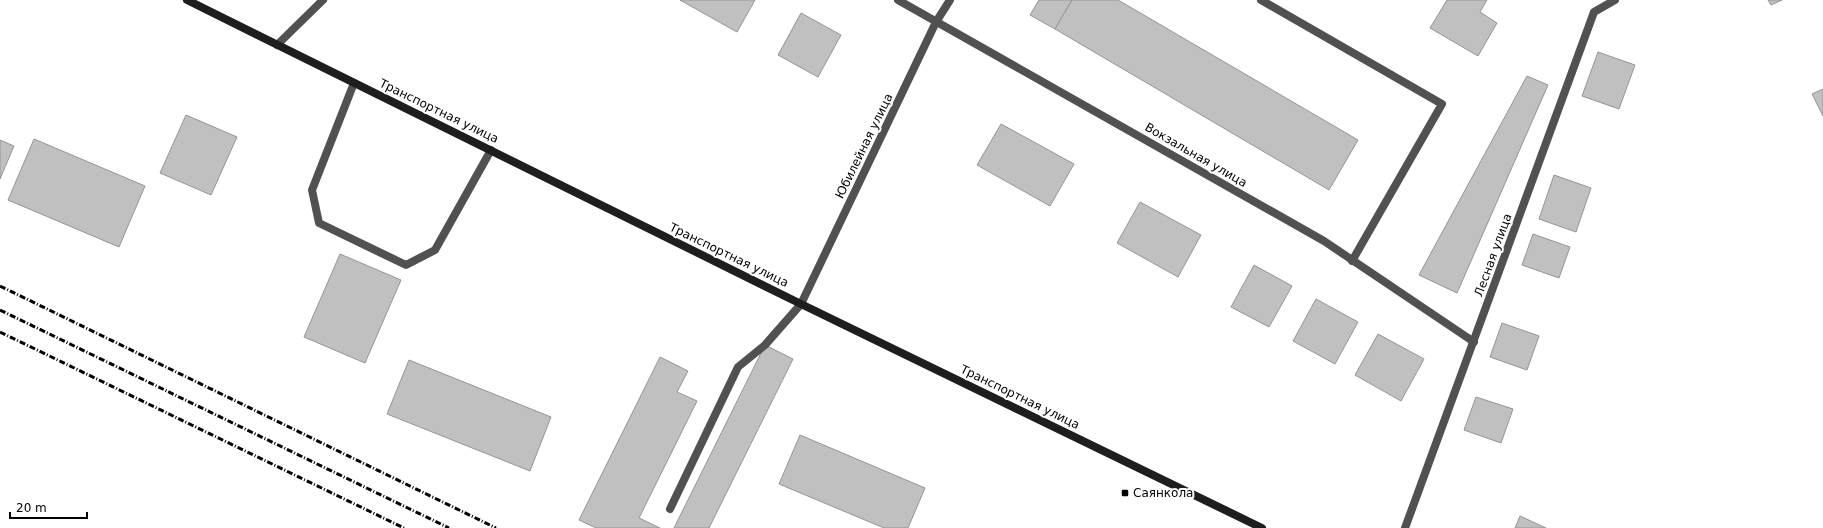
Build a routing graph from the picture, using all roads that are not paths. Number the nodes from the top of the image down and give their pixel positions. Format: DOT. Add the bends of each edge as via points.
graph roads {
  1 [pos="187,0"];
  2 [pos="323,0"];
  3 [pos="898,0"];
  4 [pos="950,0"];
  5 [pos="1261,0"];
  6 [pos="1615,0"];
  7 [pos="936,22"];
  8 [pos="277,44"];
  9 [pos="354,82"];
  10 [pos="491,150"];
  11 [pos="1352,261"];
  12 [pos="801,304"];
  13 [pos="1474,342"];
  14 [pos="670,509"];
  15 [pos="1262,528"];
  16 [pos="1405,528"];
  1 -- 8 [label="street, Транспортная улица"];
  2 -- 8 [label="street"];
  3 -- 7 [label="street, Вокзальная улица"];
  4 -- 7 [label="street, Юбилейная улица"];
  5 -- 11 [label="street" via="1442,104"];
  6 -- 13 [label="street, Лесная улица" via="1594,12"];
  7 -- 11 [label="street, Вокзальная улица" via="1324,241"];
  7 -- 12 [label="street, Юбилейная улица"];
  8 -- 9 [label="street, Транспортная улица"];
  9 -- 10 [label="street, Транспортная улица"];
  9 -- 10 [label="street" via="312,190 319,223 406,265 434,250"];
  10 -- 12 [label="street, Транспортная улица"];
  11 -- 13 [label="street, Вокзальная улица"];
  12 -- 14 [label="street, Юбилейная улица" via="765,345 738,367"];
  12 -- 15 [label="street, Транспортная улица"];
  13 -- 16 [label="street, Лесная улица"];
}
